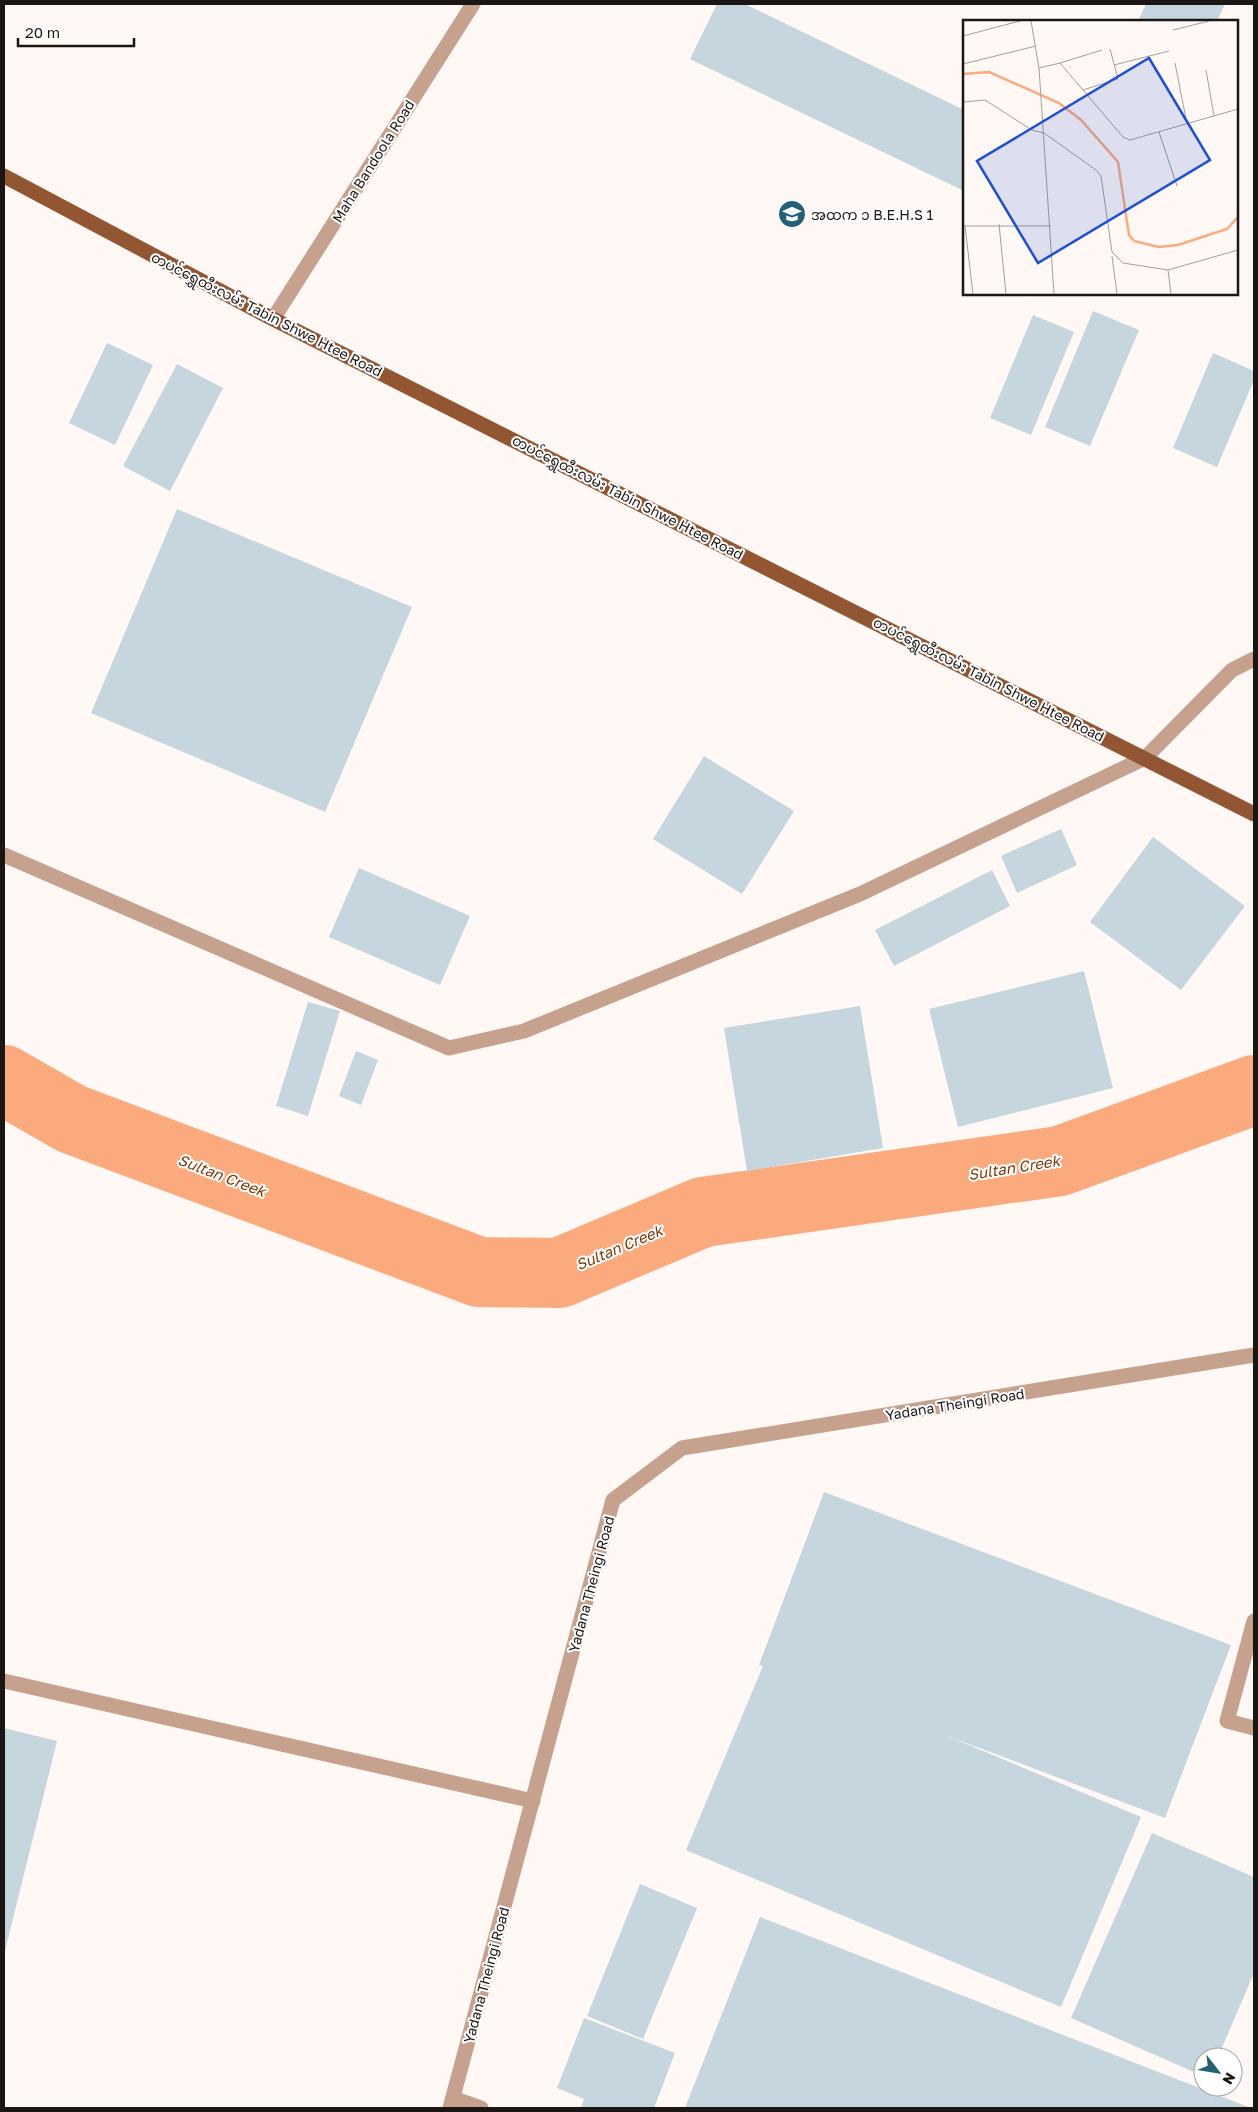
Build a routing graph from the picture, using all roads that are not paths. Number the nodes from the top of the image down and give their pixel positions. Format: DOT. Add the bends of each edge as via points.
graph roads {
  1 [pos="473,4"];
  2 [pos="4,176"];
  3 [pos="273,318"];
  4 [pos="1254,658"];
  5 [pos="1145,758"];
  6 [pos="1254,814"];
  7 [pos="4,855"];
  8 [pos="1254,1355"];
  9 [pos="1254,1621"];
  10 [pos="4,1681"];
  11 [pos="1254,1728"];
  12 [pos="533,1801"];
  13 [pos="452,2103"];
  14 [pos="481,2108"];
  1 -- 3 [label="street, Maha Bandoola Road"];
  2 -- 3 [label="main road, တပင်ရွှေထီးလမ်း Tabin Shwe Htee Road"];
  3 -- 5 [label="main road, တပင်ရွှေထီးလမ်း Tabin Shwe Htee Road"];
  4 -- 5 [label="street" via="1232,670"];
  5 -- 6 [label="main road, တပင်ရွှေထီးလမ်း Tabin Shwe Htee Road"];
  5 -- 7 [label="street" via="860,894 524,1031 449,1048"];
  8 -- 12 [label="street, Yadana Theingi Road" via="682,1448 613,1500"];
  9 -- 11 [label="street" via="1227,1721"];
  10 -- 12 [label="street"];
  12 -- 13 [label="street, Yadana Theingi Road"];
  13 -- 14 [label="street"];
}
